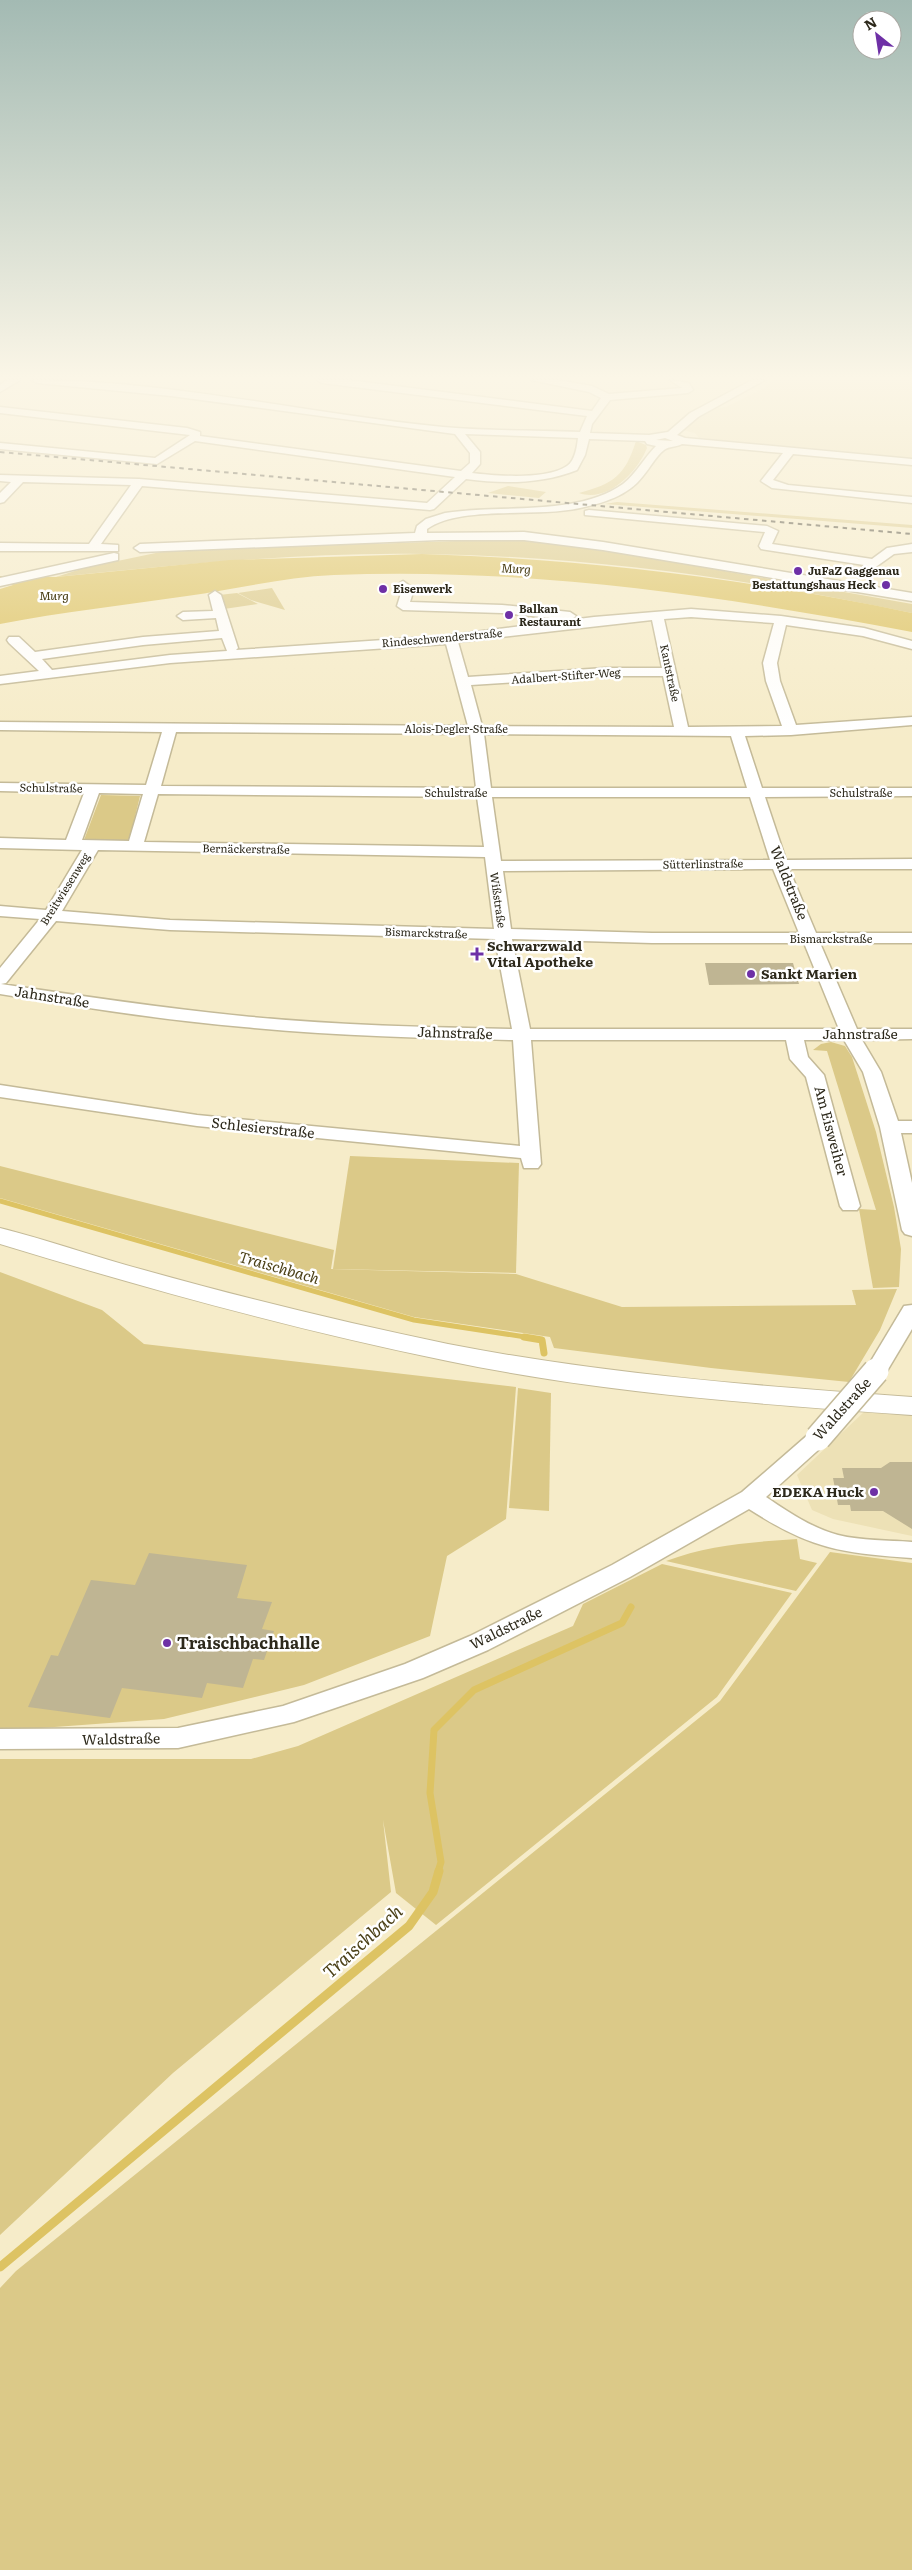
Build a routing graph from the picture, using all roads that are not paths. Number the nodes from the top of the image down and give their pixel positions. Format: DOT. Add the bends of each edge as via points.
graph roads {
  1 [pos="126,500"];
  2 [pos="336,500"];
  3 [pos="439,500"];
  4 [pos="597,500"];
  5 [pos="589,513"];
  6 [pos="445,517"];
  7 [pos="421,536"];
  8 [pos="439,536"];
  9 [pos="0,547"];
  10 [pos="93,547"];
  11 [pos="912,548"];
  12 [pos="68,549"];
  13 [pos="142,550"];
  14 [pos="118,555"];
  15 [pos="874,563"];
  16 [pos="0,582"];
  17 [pos="830,582"];
  18 [pos="403,585"];
  19 [pos="215,596"];
  20 [pos="912,597"];
  21 [pos="220,614"];
  22 [pos="657,615"];
  23 [pos="183,616"];
  24 [pos="781,620"];
  25 [pos="594,621"];
  26 [pos="88,631"];
  27 [pos="226,634"];
  28 [pos="451,639"];
  29 [pos="14,640"];
  30 [pos="912,645"];
  31 [pos="101,646"];
  32 [pos="232,653"];
  33 [pos="32,656"];
  34 [pos="669,672"];
  35 [pos="48,673"];
  36 [pos="0,680"];
  37 [pos="462,682"];
  38 [pos="912,721"];
  39 [pos="0,726"];
  40 [pos="170,728"];
  41 [pos="476,729"];
  42 [pos="682,731"];
  43 [pos="791,731"];
  44 [pos="737,732"];
  45 [pos="0,787"];
  46 [pos="93,788"];
  47 [pos="152,790"];
  48 [pos="912,792"];
  49 [pos="483,793"];
  50 [pos="755,793"];
  51 [pos="0,843"];
  52 [pos="72,846"];
  53 [pos="92,846"];
  54 [pos="135,847"];
  55 [pos="493,859"];
  56 [pos="779,864"];
  57 [pos="912,864"];
  58 [pos="0,911"];
  59 [pos="51,916"];
  60 [pos="503,935"];
  61 [pos="912,938"];
  62 [pos="811,939"];
  63 [pos="0,979"];
  64 [pos="0,989"];
  65 [pos="793,1033"];
  66 [pos="850,1034"];
  67 [pos="912,1034"];
  68 [pos="522,1036"];
  69 [pos="0,1091"];
  70 [pos="890,1127"];
  71 [pos="912,1127"];
  72 [pos="530,1159"];
  73 [pos="850,1206"];
  74 [pos="912,1230"];
  75 [pos="0,1236"];
  76 [pos="912,1311"];
  77 [pos="912,1406"];
  78 [pos="750,1498"];
  79 [pos="912,1550"];
  80 [pos="0,1739"];
  1 -- 10 [label="street"];
  2 -- 3 [label="street" via="425,508"];
  4 -- 6 [label="street" via="556,509 479,512"];
  5 -- 15 [label="street" via="767,529 772,531 765,546"];
  6 -- 7 [label="street" via="423,525"];
  6 -- 8 [label="street" via="437,525"];
  7 -- 8 [label="street"];
  7 -- 13 [label="street"];
  8 -- 17 [label="street" via="544,538"];
  9 -- 12 [label="street"];
  10 -- 12 [label="street"];
  10 -- 14 [label="street"];
  11 -- 15 [label="street" via="891,551"];
  12 -- 14 [label="street"];
  13 -- 14 [label="street"];
  13 -- 14 [label="street"];
  14 -- 16 [label="street"];
  15 -- 17 [label="street" via="852,578"];
  17 -- 20 [label="street"];
  18 -- 25 [label="street" via="408,589 403,606 519,610 591,618"];
  19 -- 21 [label="street"];
  21 -- 23 [label="street"];
  21 -- 27 [label="street"];
  22 -- 24 [label="street, Rindeschwenderstraße" via="699,613"];
  22 -- 25 [label="street, Rindeschwenderstraße"];
  22 -- 34 [label="street, Kantstraße"];
  24 -- 30 [label="street, Rindeschwenderstraße" via="864,632"];
  24 -- 43 [label="street" via="770,663"];
  25 -- 28 [label="street, Rindeschwenderstraße"];
  26 -- 31 [label="street"];
  27 -- 31 [label="street"];
  27 -- 32 [label="street"];
  28 -- 32 [label="street, Rindeschwenderstraße"];
  28 -- 37 [label="street, Wißstraße"];
  29 -- 33 [label="street"];
  31 -- 33 [label="street"];
  32 -- 35 [label="street, Rindeschwenderstraße"];
  33 -- 35 [label="street"];
  34 -- 37 [label="street, Adalbert-Stifter-Weg" via="597,672"];
  34 -- 42 [label="street, Kantstraße"];
  35 -- 36 [label="street, Rindeschwenderstraße"];
  37 -- 41 [label="street, Wißstraße"];
  38 -- 43 [label="street, Alois-Degler-Straße"];
  39 -- 40 [label="street, Alois-Degler-Straße"];
  40 -- 41 [label="street, Alois-Degler-Straße"];
  40 -- 47 [label="street"];
  41 -- 42 [label="street, Alois-Degler-Straße"];
  41 -- 49 [label="street, Wißstraße"];
  42 -- 44 [label="street, Alois-Degler-Straße"];
  43 -- 44 [label="street, Alois-Degler-Straße"];
  44 -- 50 [label="street, Waldstraße"];
  45 -- 46 [label="street, Schulstraße"];
  46 -- 47 [label="street, Schulstraße"];
  46 -- 52 [label="street, Breitwiesenweg"];
  47 -- 49 [label="street, Schulstraße"];
  47 -- 54 [label="street"];
  48 -- 50 [label="street, Schulstraße"];
  49 -- 50 [label="street, Schulstraße"];
  49 -- 55 [label="street, Wißstraße"];
  50 -- 56 [label="street, Waldstraße"];
  51 -- 52 [label="street, Bernäckerstraße"];
  52 -- 53 [label="street, Bernäckerstraße"];
  53 -- 54 [label="street, Bernäckerstraße"];
  53 -- 59 [label="street, Breitwiesenweg"];
  54 -- 55 [label="street, Bernäckerstraße"];
  55 -- 56 [label="street, Sütterlinstraße"];
  55 -- 60 [label="street, Wißstraße"];
  56 -- 57 [label="street, Sütterlinstraße"];
  56 -- 62 [label="street, Waldstraße"];
  58 -- 59 [label="street, Bismarckstraße"];
  59 -- 60 [label="street, Bismarckstraße" via="170,925"];
  59 -- 63 [label="street, Breitwiesenweg"];
  60 -- 62 [label="street, Bismarckstraße"];
  60 -- 68 [label="street, Wißstraße"];
  61 -- 62 [label="street, Bismarckstraße"];
  62 -- 66 [label="street, Waldstraße"];
  64 -- 68 [label="street, Jahnstraße" via="193,1015 322,1028"];
  65 -- 66 [label="street, Jahnstraße"];
  65 -- 68 [label="street, Jahnstraße"];
  65 -- 73 [label="street, Am Eisweiher" via="798,1059 815,1075"];
  66 -- 67 [label="street, Jahnstraße"];
  66 -- 70 [label="street, Waldstraße" via="872,1072"];
  68 -- 72 [label="street, Wißstraße"];
  69 -- 72 [label="street, Schlesierstraße" via="170,1118"];
  70 -- 71 [label="street"];
  70 -- 74 [label="street, Waldstraße"];
  75 -- 77 [label="main road" via="134,1276 303,1320 450,1352 718,1392"];
  76 -- 78 [label="street, Waldstraße, bridge" via="876,1371 818,1438"];
  78 -- 79 [label="street" via="792,1525 840,1544"];
  78 -- 80 [label="street, Waldstraße" via="621,1571 479,1643 414,1671 285,1715 178,1738"];
}
